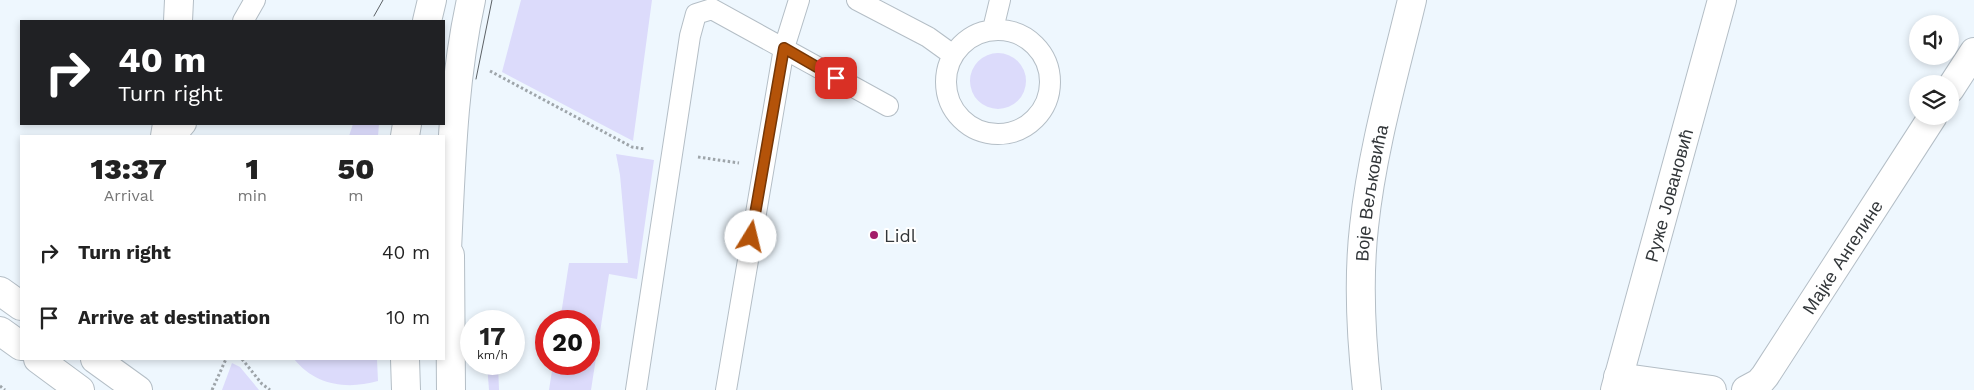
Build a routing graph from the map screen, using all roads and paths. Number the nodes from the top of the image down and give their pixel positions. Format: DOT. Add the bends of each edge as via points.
graph roads {
  1 [pos="179,0"];
  2 [pos="255,0"];
  3 [pos="432,0"];
  4 [pos="471,0"];
  5 [pos="799,0"];
  6 [pos="857,0"];
  7 [pos="1000,0"];
  8 [pos="1412,0"];
  9 [pos="1722,0"];
  10 [pos="178,20"];
  11 [pos="244,20"];
  12 [pos="427,20"];
  13 [pos="993,29"];
  14 [pos="784,48"];
  15 [pos="1974,52"];
  16 [pos="952,55"];
  17 [pos="488,69"];
  18 [pos="1959,76"];
  19 [pos="510,82"];
  20 [pos="888,106"];
  21 [pos="185,125"];
  22 [pos="1927,125"];
  23 [pos="177,135"];
  24 [pos="0,291"];
  25 [pos="20,305"];
  26 [pos="0,331"];
  27 [pos="20,345"];
  28 [pos="96,360"];
  29 [pos="226,360"];
  30 [pos="243,360"];
  31 [pos="404,360"];
  32 [pos="50,362"];
  33 [pos="1617,383"];
  34 [pos="0,386"];
  35 [pos="5,390"];
  36 [pos="80,390"];
  37 [pos="138,390"];
  38 [pos="212,390"];
  39 [pos="270,390"];
  40 [pos="406,390"];
  41 [pos="452,390"];
  42 [pos="636,390"];
  43 [pos="726,390"];
  44 [pos="1367,390"];
  45 [pos="1712,390"];
  46 [pos="1746,390"];
  1 -- 10 [label="street"];
  2 -- 11 [label="lane"];
  3 -- 12 [label="street"];
  4 -- 41 [label="street" via="456,92 450,181 447,250 450,255"];
  5 -- 14 [label="lane"];
  6 -- 16 [label="lane" via="928,38"];
  7 -- 13 [label="lane"];
  8 -- 44 [label="street, Воје Вељковића" via="1383,123 1364,227 1362,316"];
  9 -- 33 [label="street, Руже Јовановић"];
  13 -- 16 [label="lane" via="977,33"];
  13 -- 16 [label="lane" via="1025,36 1038,48 1046,62 1049,94 1043,109 1026,126 1003,135 986,134 958,117 945,87"];
  14 -- 20 [label="lane"];
  14 -- 42 [label="lane" via="712,10 696,14"];
  14 -- 43 [label="lane"];
  15 -- 18 [label="street"];
  17 -- 19 [label="path"];
  21 -- 23 [label="lane"];
  22 -- 46 [label="street, Мајке Ангелине" via="1766,376"];
  24 -- 25 [label="street"];
  26 -- 27 [label="street"];
  28 -- 37 [label="street"];
  29 -- 38 [label="path"];
  30 -- 39 [label="path"];
  31 -- 40 [label="street"];
  32 -- 36 [label="street"];
  33 -- 45 [label="street"];
  34 -- 35 [label="path"];
}
